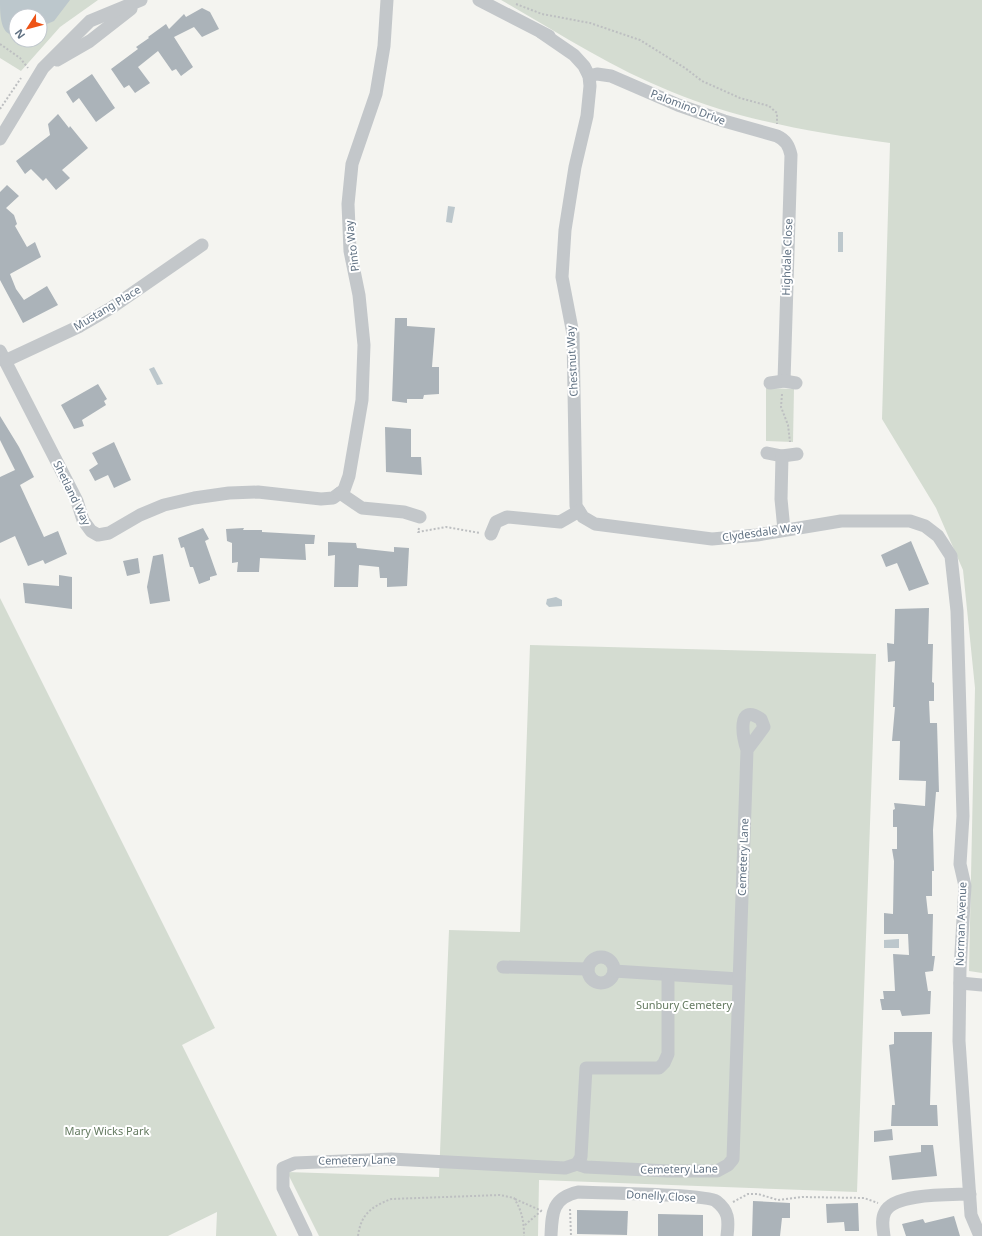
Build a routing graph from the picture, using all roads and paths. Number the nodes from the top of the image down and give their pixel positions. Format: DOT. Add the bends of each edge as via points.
graph roads {
  1 [pos="141,0"];
  2 [pos="387,0"];
  3 [pos="479,0"];
  4 [pos="513,2"];
  5 [pos="0,44"];
  6 [pos="28,68"];
  7 [pos="593,75"];
  8 [pos="779,137"];
  9 [pos="0,138"];
  10 [pos="202,245"];
  11 [pos="3,356"];
  12 [pos="790,382"];
  13 [pos="770,383"];
  14 [pos="767,453"];
  15 [pos="790,453"];
  16 [pos="340,493"];
  17 [pos="579,512"];
  18 [pos="420,517"];
  19 [pos="925,526"];
  20 [pos="784,530"];
  21 [pos="491,534"];
  22 [pos="747,750"];
  23 [pos="503,967"];
  24 [pos="668,975"];
  25 [pos="738,979"];
  26 [pos="960,983"];
  27 [pos="982,985"];
  28 [pos="577,1164"];
  29 [pos="970,1194"];
  30 [pos="514,1198"];
  31 [pos="889,1207"];
  32 [pos="724,1209"];
  33 [pos="548,1212"];
  34 [pos="524,1226"];
  35 [pos="306,1236"];
  36 [pos="358,1236"];
  37 [pos="524,1236"];
  38 [pos="552,1236"];
  39 [pos="571,1236"];
  40 [pos="727,1236"];
  41 [pos="884,1236"];
  42 [pos="980,1236"];
  1 -- 9 [label="street" via="90,41 44,68"];
  2 -- 16 [label="street, Pinto Way" via="384,46 376,94 352,164 348,204 350,251 359,295 364,345 362,400 349,476 344,490"];
  3 -- 7 [label="street" via="542,33 574,56"];
  4 -- 8 [label="path" via="542,14 590,23 640,40 702,81 740,98 769,106 776,113"];
  5 -- 6 [label="path" via="20,58"];
  7 -- 8 [label="street, Palomino Drive" via="611,76 678,105"];
  7 -- 17 [label="street, Chestnut Way" via="565,230 562,277 573,334 576,506"];
  8 -- 12 [label="street, Highdale Close" via="789,147 791,155"];
  10 -- 11 [label="street, Mustang Place" via="111,308 80,326"];
  11 -- 16 [label="street, Shetland Way" via="77,500 83,520 91,531 98,535 109,533 140,515 194,498 258,492 321,499 333,498"];
  12 -- 13 [label="street"];
  12 -- 15 [label="path" via="782,407 788,425"];
  14 -- 15 [label="street"];
  15 -- 20 [label="street" via="781,499"];
  16 -- 18 [label="street" via="362,508 404,512"];
  17 -- 20 [label="street, Clydesdale Way" via="595,524 712,539"];
  17 -- 21 [label="street" via="560,522 507,517 496,522"];
  18 -- 21 [label="path" via="418,532 446,527"];
  19 -- 20 [label="street, Clydesdale Way" via="910,521 841,521"];
  19 -- 26 [label="street, Norman Avenue" via="938,536 951,556 957,611 963,816 960,864 965,886"];
  22 -- 25 [label="street, Cemetery Lane"];
  23 -- 24 [label="street" via="588,969 590,978 598,983 607,982 614,971"];
  24 -- 25 [label="street"];
  24 -- 28 [label="street" via="668,1054 664,1063 658,1068 586,1068 581,1157"];
  25 -- 28 [label="street, Cemetery Lane" via="733,1159 728,1165 717,1171 668,1171 586,1168"];
  26 -- 27 [label="street"];
  26 -- 29 [label="street, Norman Avenue" via="959,1041"];
  28 -- 35 [label="street, Cemetery Lane" via="565,1168 391,1159 295,1163 283,1168 283,1188"];
  29 -- 31 [label="street" via="915,1197 894,1202"];
  29 -- 42 [label="street, Norman Avenue" via="971,1215"];
  30 -- 33 [label="path"];
  30 -- 34 [label="path"];
  30 -- 36 [label="path" via="500,1195 391,1199 375,1206 363,1218"];
  31 -- 32 [label="path" via="864,1198 802,1197 778,1200 748,1194"];
  31 -- 41 [label="street" via="885,1211 882,1225"];
  32 -- 33 [label="street, Donelly Close" via="714,1200 694,1197 578,1192 566,1195"];
  32 -- 40 [label="street" via="727,1212"];
  33 -- 34 [label="path"];
  33 -- 38 [label="street"];
  33 -- 39 [label="path" via="570,1209"];
  34 -- 37 [label="path"];
}
